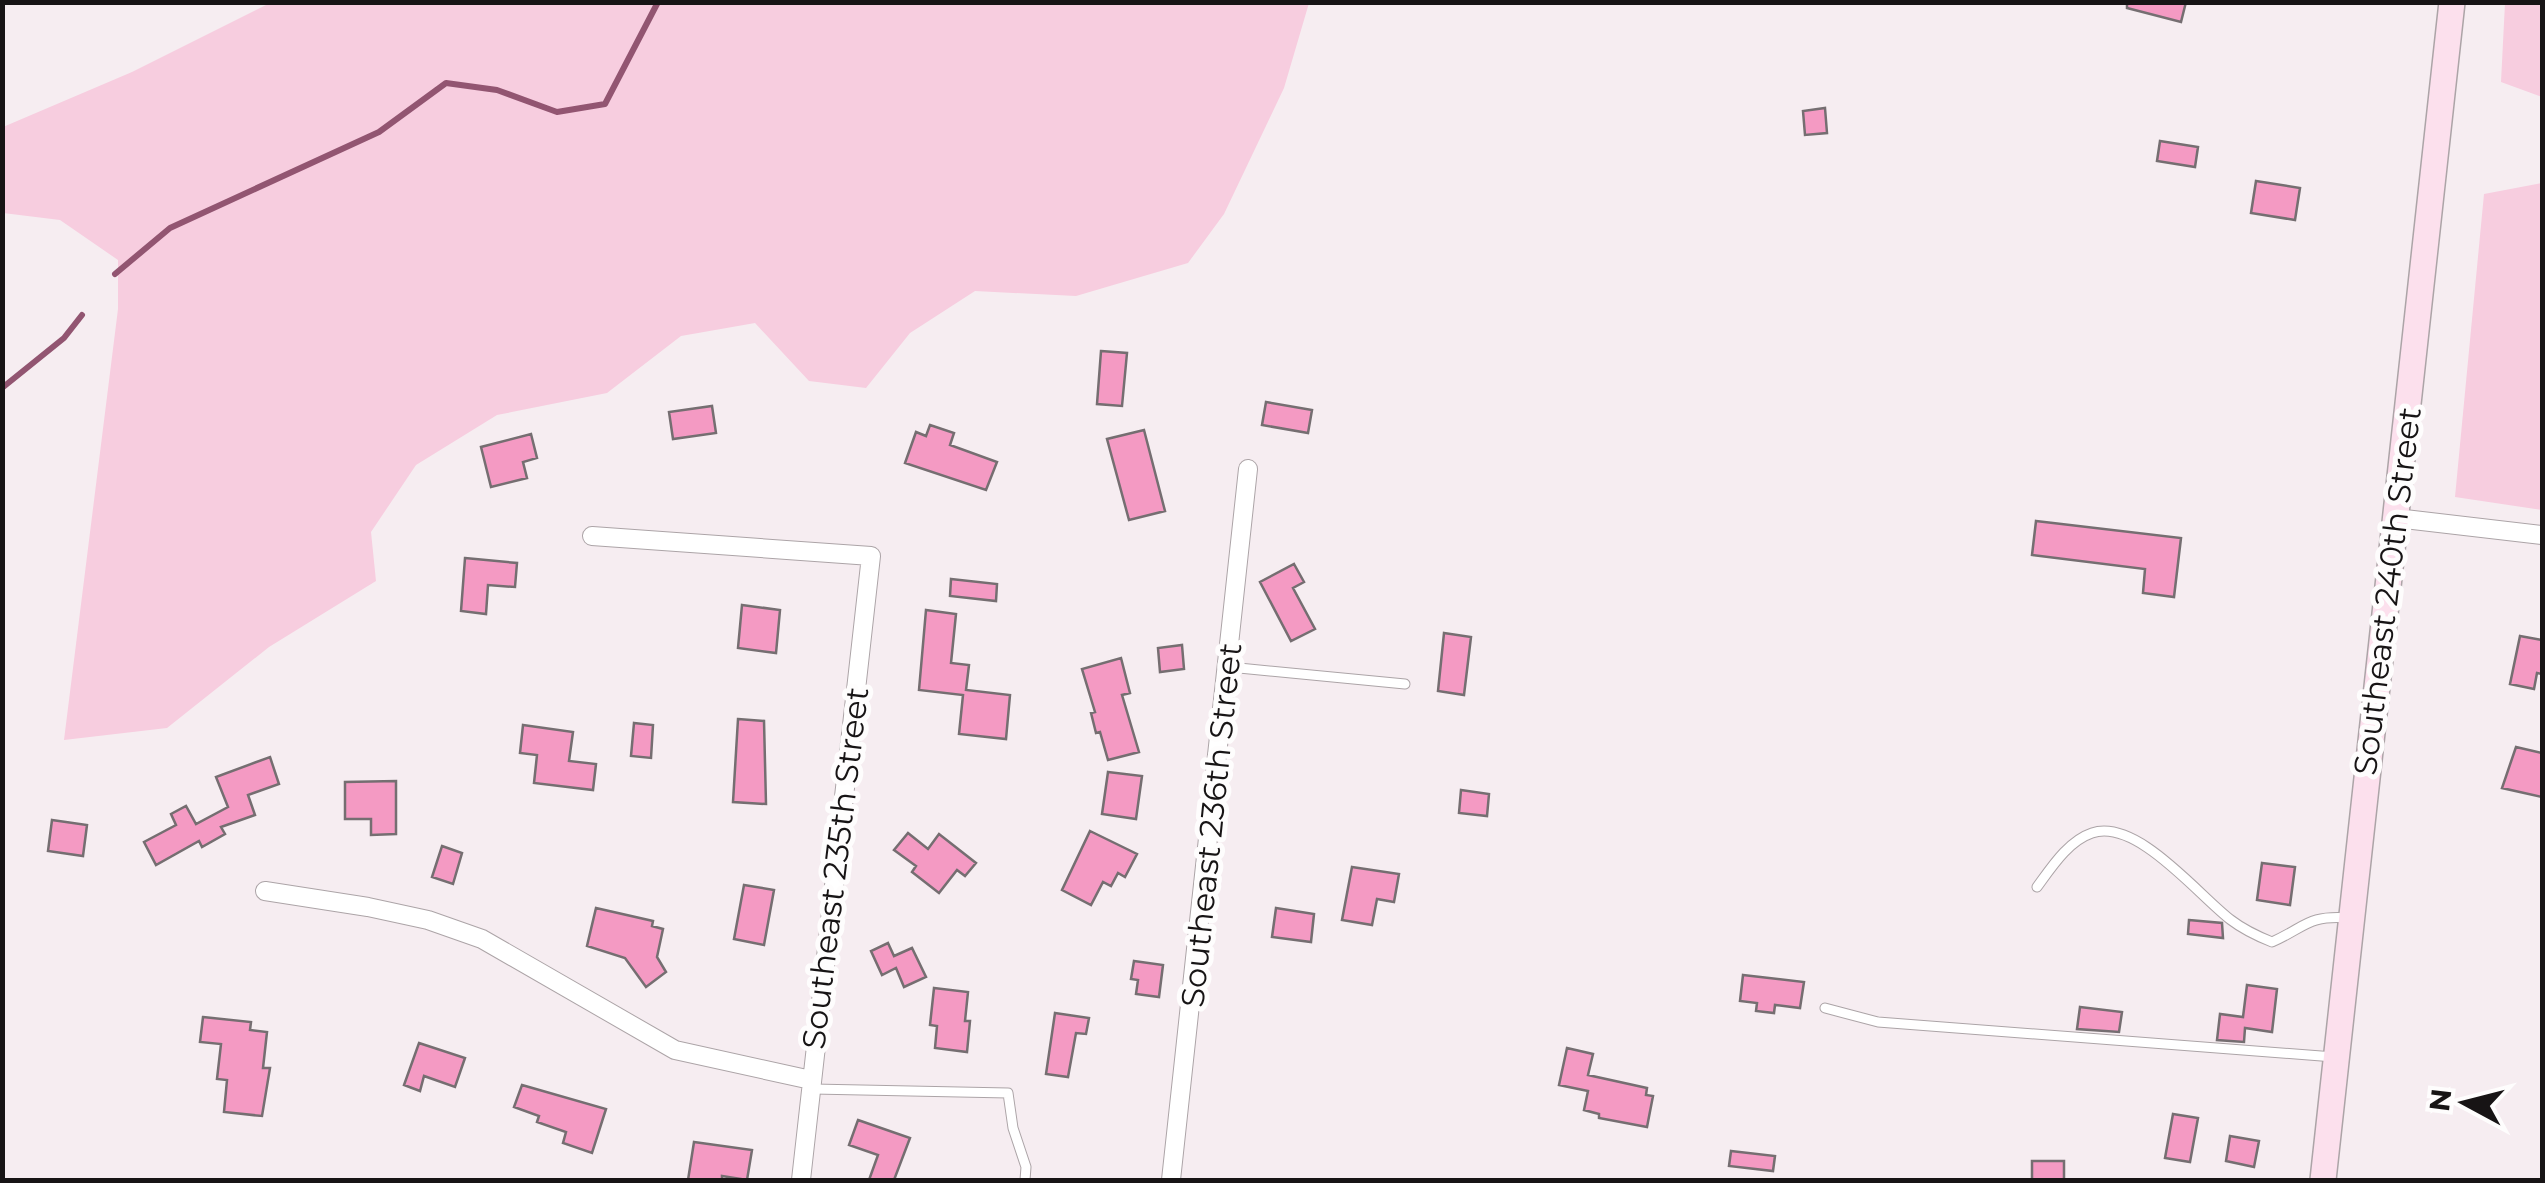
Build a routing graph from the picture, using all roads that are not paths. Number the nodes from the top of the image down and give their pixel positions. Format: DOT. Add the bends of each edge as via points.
graph roads {
  1 [pos="2452,2"];
  2 [pos="1248,469"];
  3 [pos="2396,518"];
  4 [pos="2542,535"];
  5 [pos="592,536"];
  6 [pos="1229,667"];
  7 [pos="1406,684"];
  8 [pos="2037,886"];
  9 [pos="265,891"];
  10 [pos="2352,919"];
  11 [pos="1825,1008"];
  12 [pos="2338,1057"];
  13 [pos="810,1085"];
  14 [pos="802,1180"];
  15 [pos="1026,1180"];
  16 [pos="1171,1180"];
  17 [pos="2323,1180"];
  1 -- 3 [label="main road, Southeast 240th Street"];
  2 -- 6 [label="street, Southeast 236th Street"];
  3 -- 4 [label="street"];
  3 -- 10 [label="main road, Southeast 240th Street"];
  5 -- 13 [label="street, Southeast 235th Street" via="872,556"];
  6 -- 7 [label="lane"];
  6 -- 16 [label="street, Southeast 236th Street"];
  8 -- 10 [label="lane" via="2065,852 2093,832 2126,835 2238,925 2272,942 2310,920"];
  9 -- 13 [label="street" via="446,926 482,939 675,1050"];
  10 -- 12 [label="main road, Southeast 240th Street"];
  11 -- 12 [label="lane" via="1878,1022"];
  12 -- 17 [label="main road, Southeast 240th Street"];
  13 -- 14 [label="street, Southeast 235th Street"];
  13 -- 15 [label="lane" via="1008,1093"];
}
